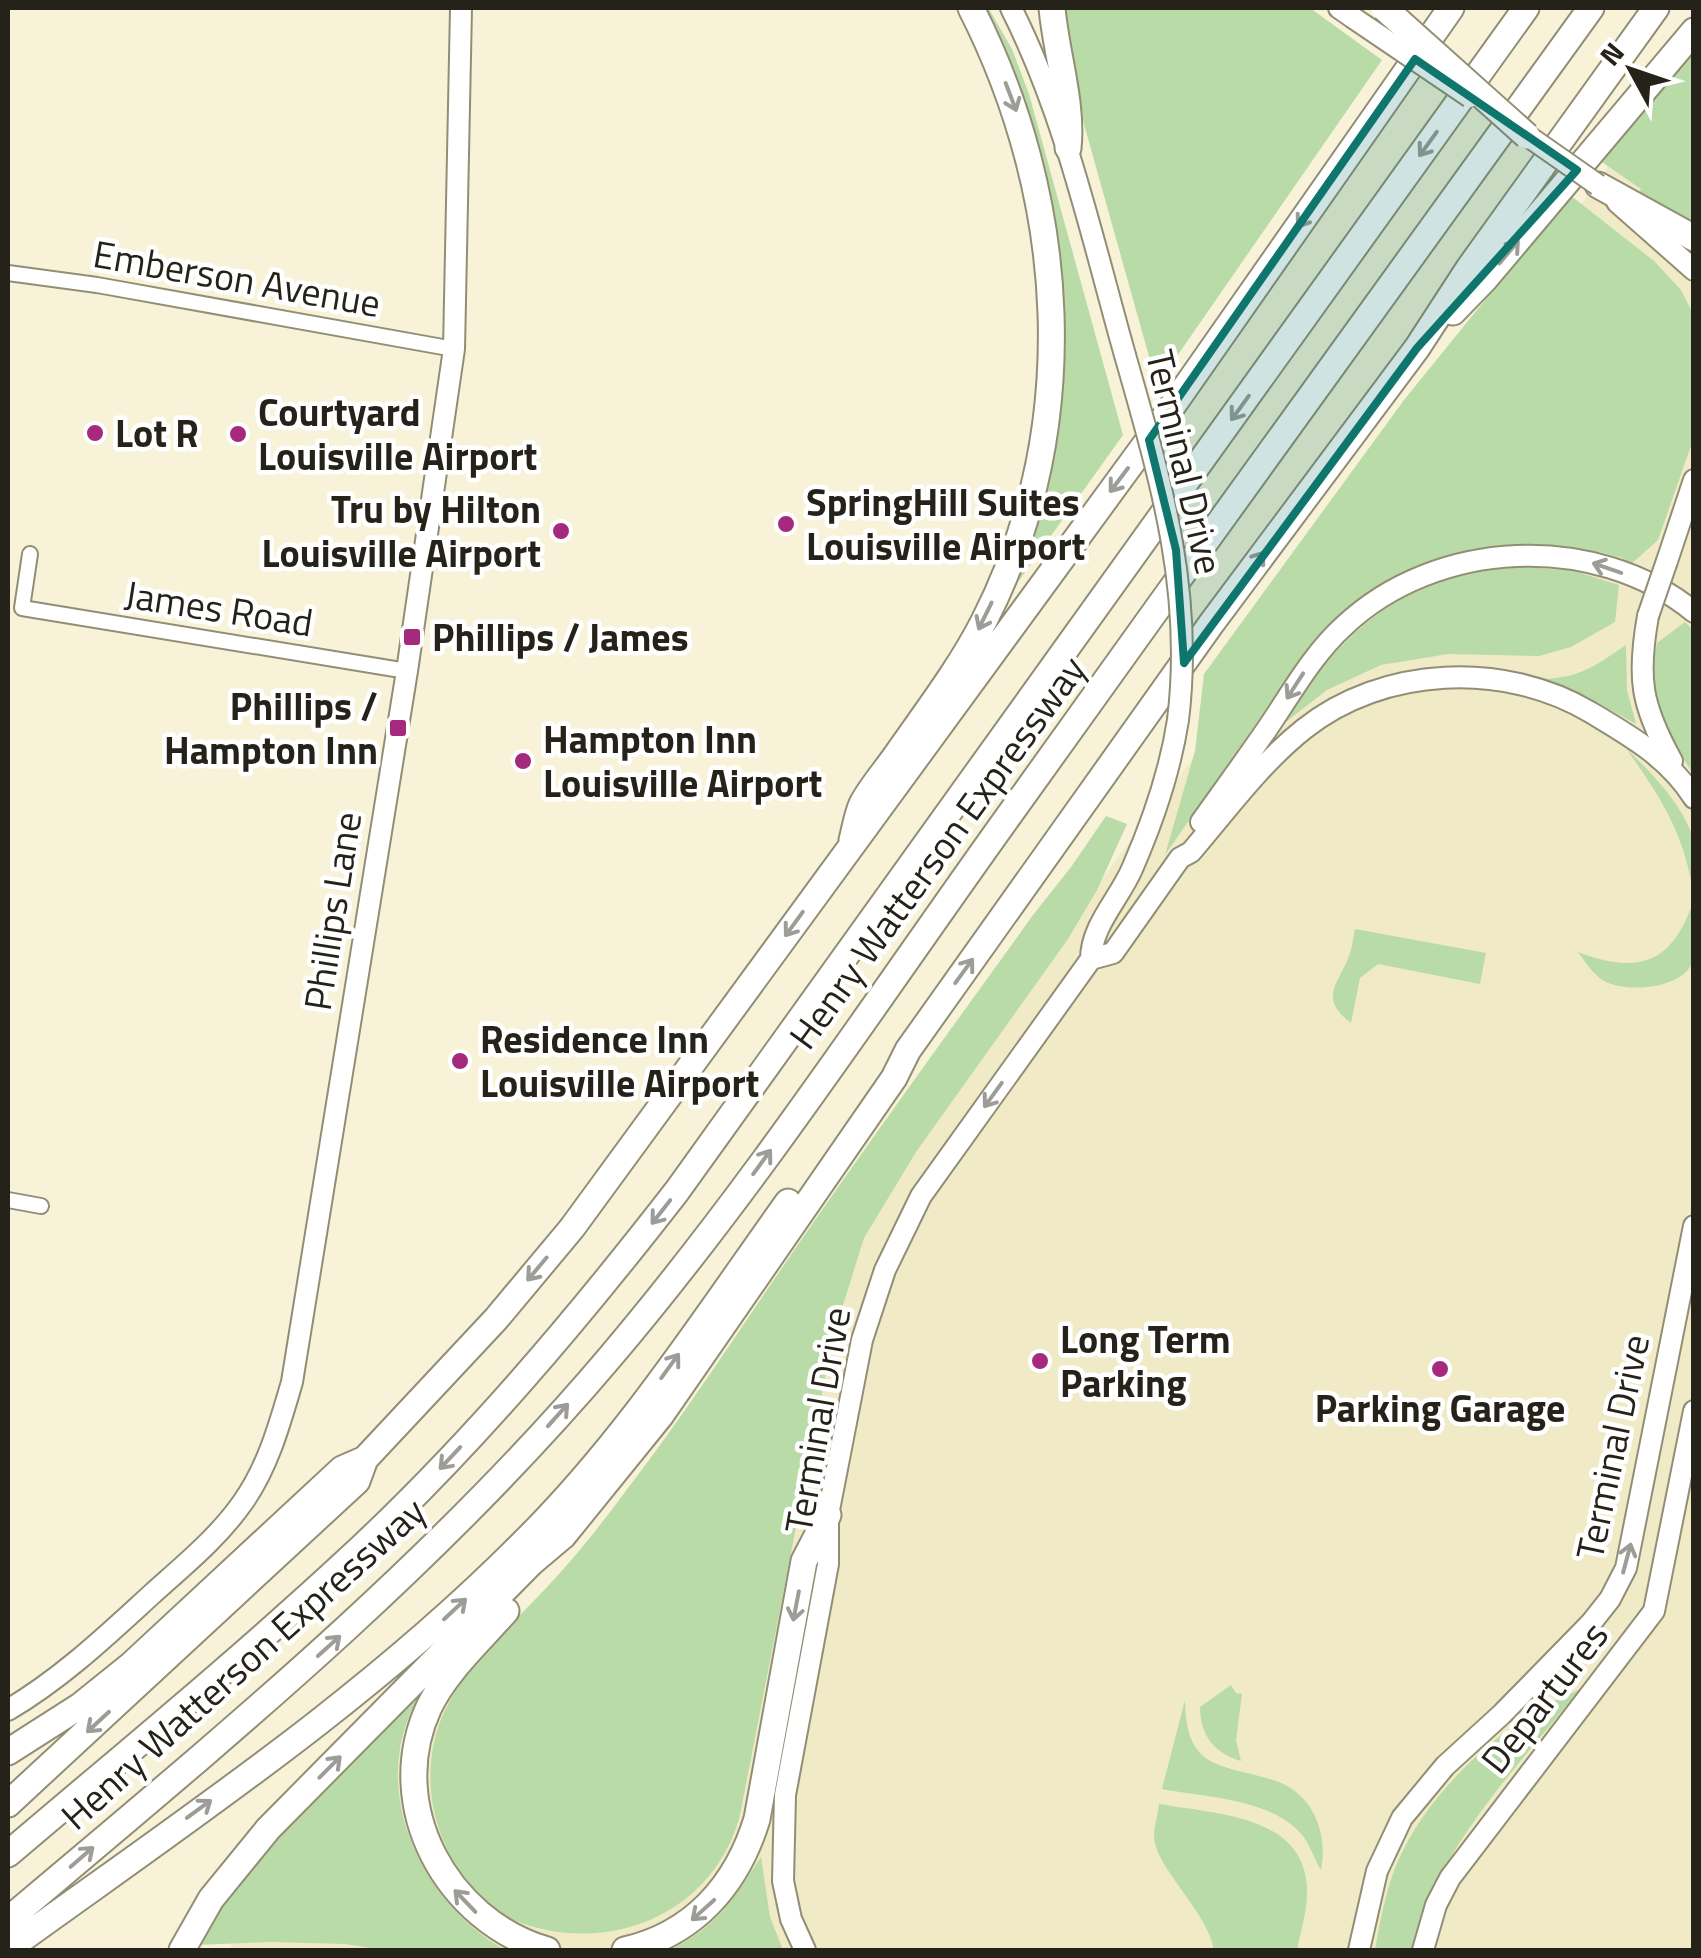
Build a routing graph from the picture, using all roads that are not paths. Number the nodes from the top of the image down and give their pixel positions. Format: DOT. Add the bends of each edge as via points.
graph roads {
  1 [pos="461,8"];
  2 [pos="972,8"];
  3 [pos="1011,8"];
  4 [pos="1052,8"];
  5 [pos="1384,8"];
  6 [pos="1435,8"];
  7 [pos="1451,8"];
  8 [pos="1526,8"];
  9 [pos="1590,8"];
  10 [pos="1656,8"];
  11 [pos="1346,12"];
  12 [pos="1694,31"];
  13 [pos="1422,48"];
  14 [pos="1528,136"];
  15 [pos="1068,148"];
  16 [pos="1598,185"];
  17 [pos="1654,238"];
  18 [pos="1694,238"];
  19 [pos="1694,270"];
  20 [pos="8,273"];
  21 [pos="1694,292"];
  22 [pos="1418,348"];
  23 [pos="454,349"];
  24 [pos="1694,480"];
  25 [pos="30,554"];
  26 [pos="1694,612"];
  27 [pos="407,671"];
  28 [pos="1691,794"];
  29 [pos="850,845"];
  30 [pos="1180,858"];
  31 [pos="1091,959"];
  32 [pos="908,1050"];
  33 [pos="8,1200"];
  34 [pos="41,1206"];
  35 [pos="1694,1226"];
  36 [pos="1694,1411"];
  37 [pos="365,1459"];
  38 [pos="828,1514"];
  39 [pos="564,1536"];
  40 [pos="8,1710"];
  41 [pos="8,1752"];
  42 [pos="8,1804"];
  43 [pos="8,1854"];
  44 [pos="8,1920"];
  45 [pos="8,1949"];
  46 [pos="182,1950"];
  47 [pos="547,1950"];
  48 [pos="625,1950"];
  49 [pos="804,1950"];
  50 [pos="1358,1950"];
  51 [pos="1423,1950"];
  1 -- 23 [label="main road, Phillips Lane"];
  2 -- 29 [label="highway, one-way" via="1014,104 1044,222 1053,348 1046,420 1029,504 984,620 862,805"];
  3 -- 15 [label="main road, Terminal Drive"];
  4 -- 15 [label="highway" via="1071,123"];
  5 -- 14 [label="highway, bridge"];
  6 -- 13 [label="highway"];
  7 -- 13 [label="highway"];
  8 -- 43 [label="highway, Henry Watterson Expressway, one-way" via="617,1268 480,1425 350,1559"];
  44 -- 9 [label="highway, Henry Watterson Expressway, one-way" via="386,1594 610,1357 768,1153"];
  10 -- 22 [label="highway"];
  11 -- 14 [label="main road, bridge"];
  22 -- 12 [label="highway, one-way" via="1486,279"];
  13 -- 29 [label="highway, one-way" via="1150,438"];
  14 -- 16 [label="main road, bridge"];
  15 -- 31 [label="main road, Terminal Drive, bridge" via="1176,550 1184,655 1170,765 1130,873 1091,941"];
  16 -- 17 [label="main road"];
  16 -- 18 [label="highway"];
  17 -- 19 [label="main road"];
  17 -- 21 [label="main road"];
  20 -- 23 [label="street, Emberson Avenue"];
  32 -- 22 [label="highway, one-way" via="1211,624"];
  23 -- 27 [label="main road, Phillips Lane"];
  24 -- 28 [label="main road, bridge" via="1648,616 1640,668 1652,720"];
  25 -- 27 [label="street, James Road" via="22,608"];
  26 -- 30 [label="main road, one-way" via="1665,591 1557,556 1506,556 1414,581 1360,612 1310,664"];
  27 -- 40 [label="main road, Phillips Lane" via="292,1382 278,1431 243,1503 207,1545 80,1660"];
  28 -- 30 [label="main road, Terminal Drive" via="1642,742 1572,701 1512,682 1420,680 1360,697 1306,728"];
  29 -- 37 [label="highway, one-way" via="572,1228"];
  30 -- 31 [label="main road, Terminal Drive" via="1113,952"];
  31 -- 38 [label="main road, Terminal Drive, one-way" via="921,1196 885,1270 862,1340"];
  32 -- 39 [label="highway" via="698,1363"];
  45 -- 32 [label="highway, one-way" via="378,1675 526,1541 639,1410 883,1069"];
  33 -- 34 [label="street"];
  50 -- 35 [label="main road, Terminal Drive, one-way" via="1377,1871 1402,1818 1592,1622 1626,1568"];
  36 -- 51 [label="main road, Departures" via="1654,1611 1450,1878"];
  37 -- 41 [label="highway" via="342,1469 93,1696"];
  37 -- 42 [label="highway, one-way" via="357,1481"];
  38 -- 48 [label="highway, one-way" via="804,1560 749,1847 702,1912 664,1938"];
  38 -- 49 [label="main road, Terminal Drive" via="828,1564 782,1826 786,1901"];
  46 -- 39 [label="highway, one-way" via="211,1899 268,1829"];
  47 -- 39 [label="highway, one-way" via="499,1931 452,1886 422,1829 415,1766 429,1707 446,1680"];
}
